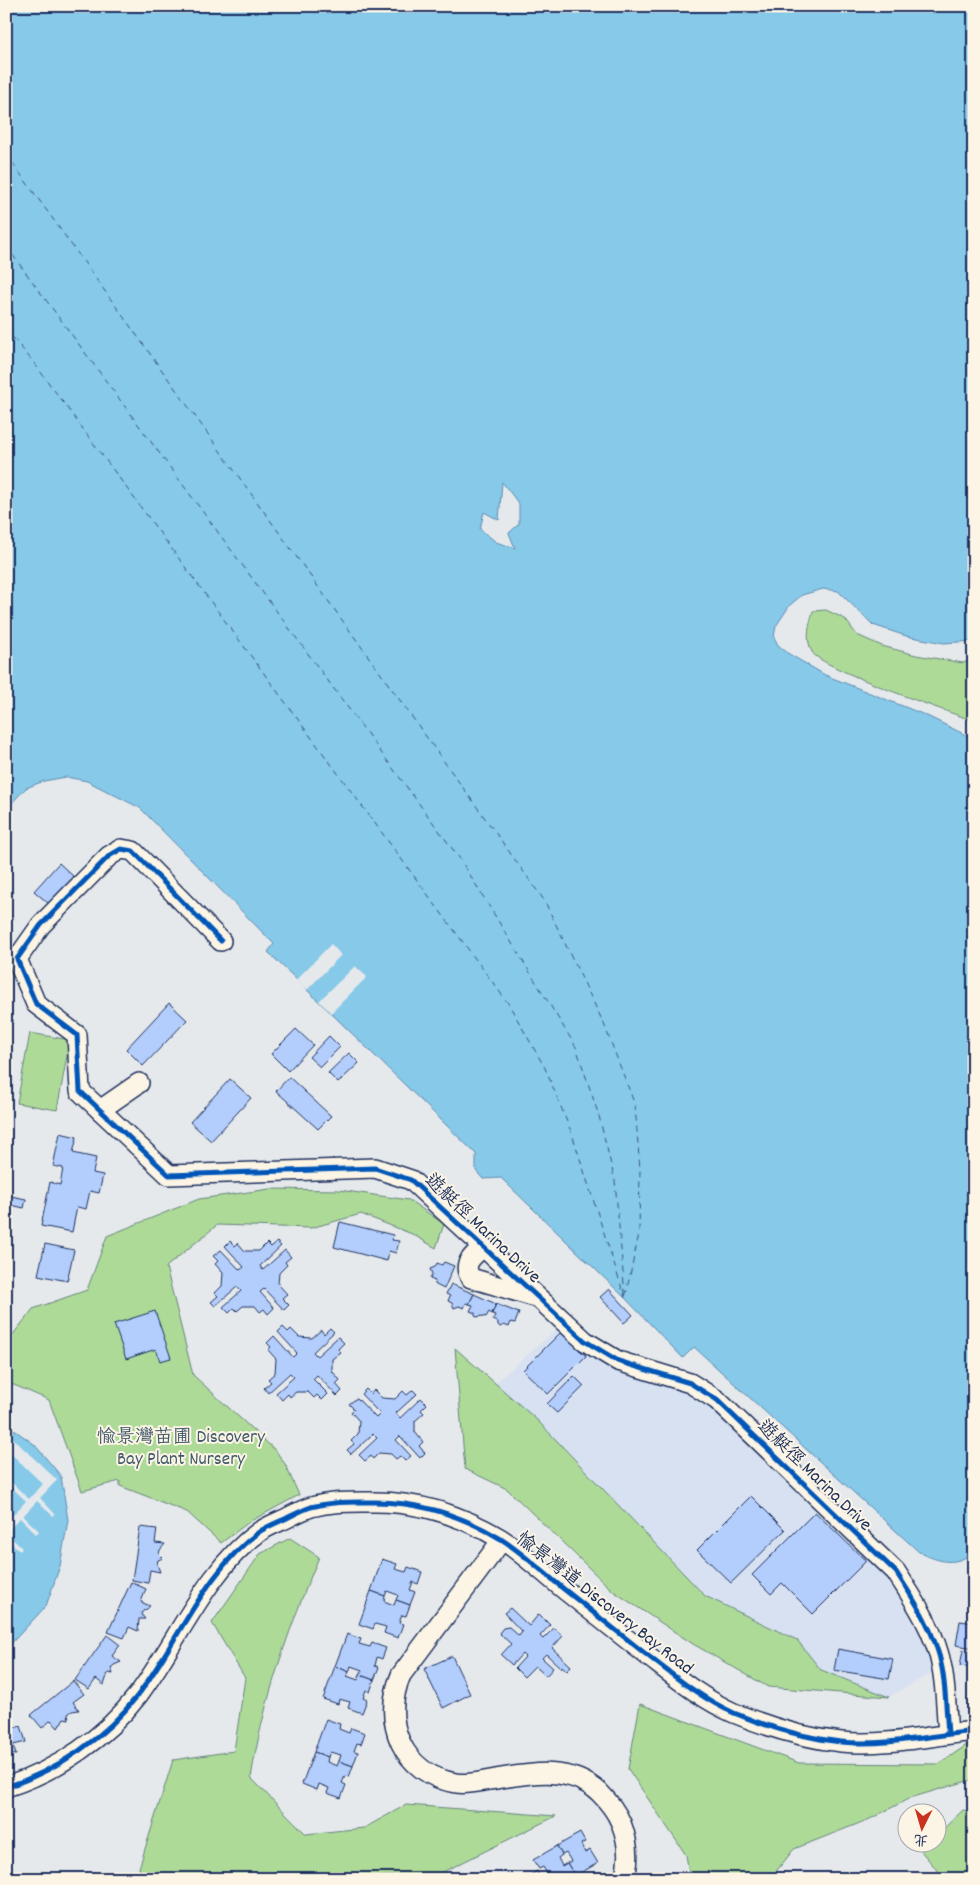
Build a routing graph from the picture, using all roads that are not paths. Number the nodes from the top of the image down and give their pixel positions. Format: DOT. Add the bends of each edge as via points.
graph roads {
  1 [pos="222,940"];
  2 [pos="139,1083"];
  3 [pos="100,1110"];
  4 [pos="483,1247"];
  5 [pos="539,1298"];
  6 [pos="502,1540"];
  7 [pos="974,1731"];
  8 [pos="948,1733"];
  9 [pos="6,1787"];
  10 [pos="624,1879"];
  1 -- 3 [label="street, 遊艇徑 Marina Drive" via="133,851 121,849 109,856 41,925 17,959 36,1004 77,1035 80,1091"];
  2 -- 3 [label="street"];
  3 -- 4 [label="street, 遊艇徑 Marina Drive" via="170,1175 375,1168 411,1180"];
  4 -- 5 [label="street, 遊艇徑 Marina Drive"];
  4 -- 5 [label="street" via="466,1266 470,1278"];
  5 -- 8 [label="street, 遊艇徑 Marina Drive" via="585,1341 618,1361 690,1384 717,1400 896,1572 931,1633 942,1668"];
  6 -- 8 [label="street, 愉景灣道 Discovery Bay Road" via="670,1673 701,1696 733,1712 794,1733 842,1742 890,1741"];
  6 -- 9 [label="street, 愉景灣道 Discovery Bay Road" via="452,1514 416,1505 383,1502 337,1502 309,1508 261,1531 234,1553 200,1599 154,1672 116,1719 70,1757 44,1772"];
  6 -- 10 [label="street" via="401,1675 393,1706 398,1737 403,1748 431,1775 456,1783 468,1784 538,1772 576,1778 593,1788 608,1801 626,1835 628,1855"];
  7 -- 8 [label="street, 愉景灣道 Discovery Bay Road"];
}
